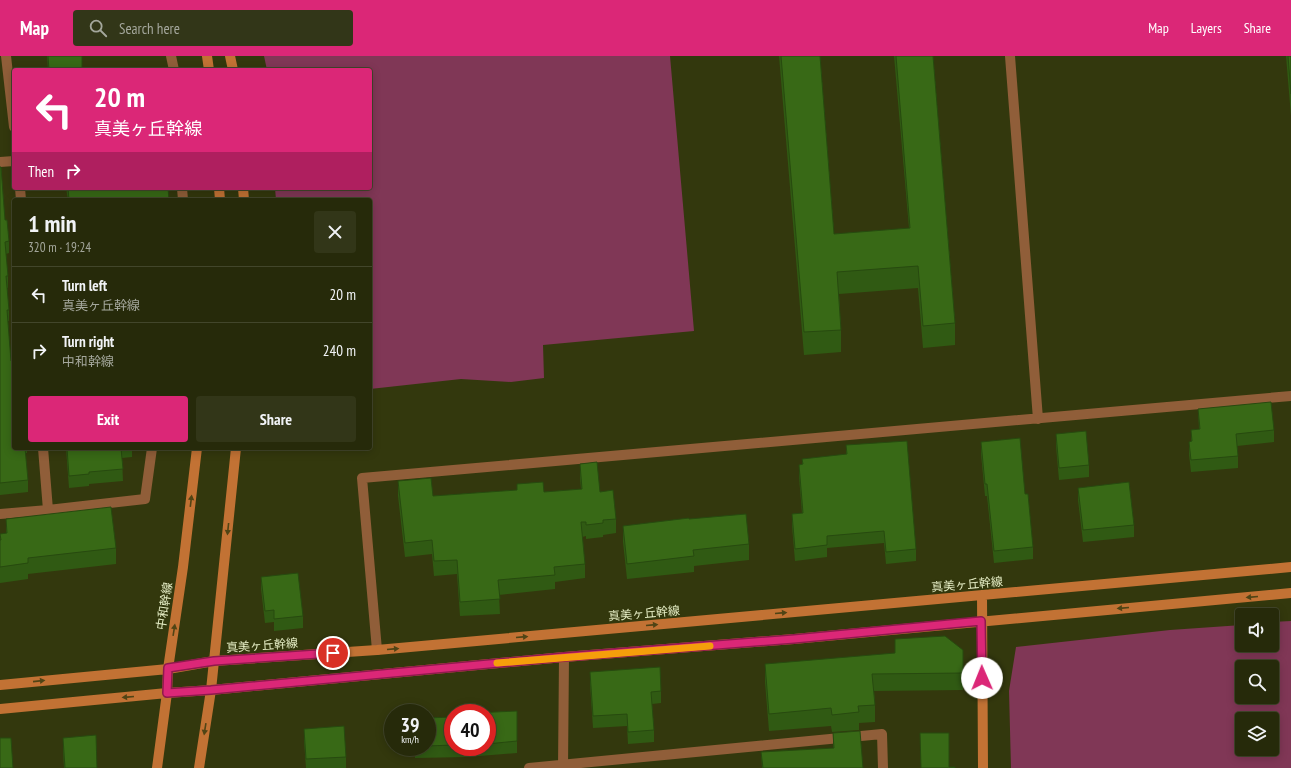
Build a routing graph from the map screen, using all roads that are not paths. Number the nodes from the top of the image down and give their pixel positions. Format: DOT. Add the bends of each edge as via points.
graph roads {
  1 [pos="6,56"];
  2 [pos="171,56"];
  3 [pos="207,56"];
  4 [pos="230,56"];
  5 [pos="1010,56"];
  6 [pos="174,68"];
  7 [pos="209,68"];
  8 [pos="233,68"];
  9 [pos="12,109"];
  10 [pos="12,161"];
  11 [pos="0,162"];
  12 [pos="1291,396"];
  13 [pos="1038,419"];
  14 [pos="43,450"];
  15 [pos="152,450"];
  16 [pos="197,450"];
  17 [pos="236,450"];
  18 [pos="48,510"];
  19 [pos="0,514"];
  20 [pos="1291,567"];
  21 [pos="1291,593"];
  22 [pos="982,595"];
  23 [pos="981,621"];
  24 [pos="377,650"];
  25 [pos="564,657"];
  26 [pos="214,661"];
  27 [pos="168,668"];
  28 [pos="0,685"];
  29 [pos="211,690"];
  30 [pos="167,693"];
  31 [pos="0,708"];
  32 [pos="563,766"];
  33 [pos="157,768"];
  34 [pos="199,768"];
  35 [pos="529,768"];
  36 [pos="883,768"];
  37 [pos="984,768"];
  1 -- 9 [label="street"];
  2 -- 6 [label="street"];
  3 -- 7 [label="street"];
  4 -- 8 [label="street"];
  5 -- 13 [label="street"];
  10 -- 11 [label="street"];
  12 -- 13 [label="street"];
  13 -- 24 [label="street" via="362,478"];
  14 -- 18 [label="street"];
  15 -- 18 [label="street" via="145,499"];
  27 -- 16 [label="street, 中和幹線, one-way"];
  17 -- 26 [label="street, one-way"];
  18 -- 19 [label="street"];
  20 -- 22 [label="street, 真美ヶ丘幹線"];
  21 -- 23 [label="street, one-way"];
  22 -- 23 [label="street"];
  24 -- 22 [label="street, 真美ヶ丘幹線, one-way"];
  23 -- 25 [label="street"];
  23 -- 37 [label="street"];
  24 -- 26 [label="street, 真美ヶ丘幹線"];
  25 -- 29 [label="street"];
  25 -- 32 [label="street"];
  26 -- 27 [label="street, 真美ヶ丘幹線"];
  26 -- 29 [label="street"];
  28 -- 27 [label="street, 真美ヶ丘幹線, one-way"];
  27 -- 30 [label="street, 中和幹線"];
  29 -- 30 [label="street"];
  29 -- 34 [label="street, one-way"];
  30 -- 31 [label="street, one-way"];
  30 -- 33 [label="street, 中和幹線"];
  32 -- 35 [label="street"];
  32 -- 36 [label="street" via="882,734"];
}
